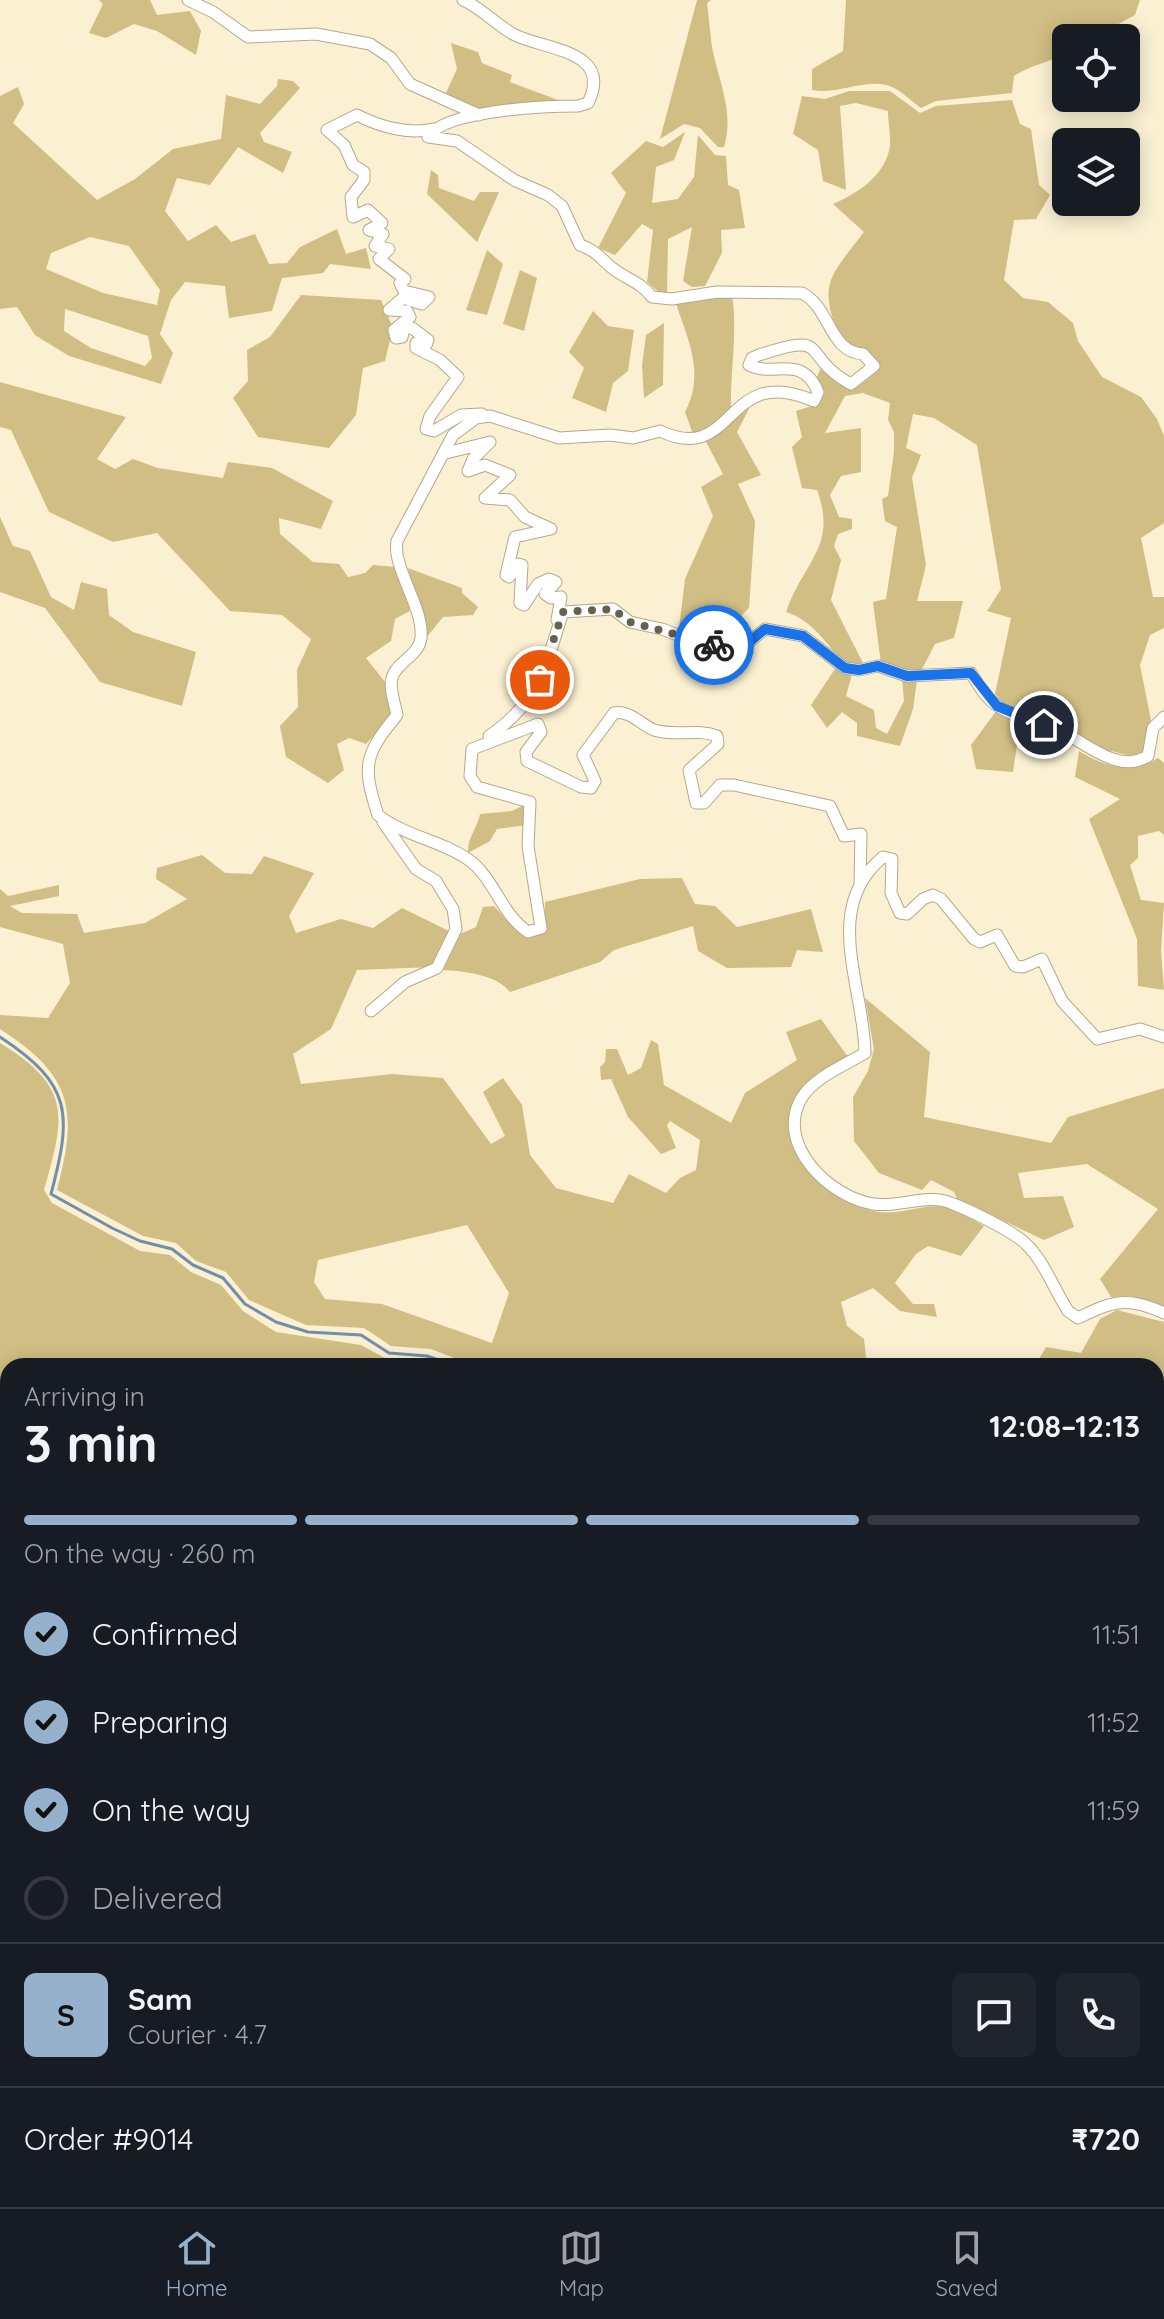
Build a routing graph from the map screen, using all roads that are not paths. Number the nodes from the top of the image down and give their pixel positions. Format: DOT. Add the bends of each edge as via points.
graph roads {
  1 [pos="188,0"];
  2 [pos="463,0"];
  3 [pos="479,115"];
  4 [pos="433,129"];
  5 [pos="490,416"];
  6 [pos="446,453"];
  7 [pos="557,628"];
  8 [pos="1164,717"];
  9 [pos="478,744"];
  10 [pos="378,815"];
  11 [pos="860,882"];
  12 [pos="371,1011"];
  13 [pos="1164,1037"];
  14 [pos="1164,1313"];
  1 -- 3 [label="street" via="248,37 316,34 370,44 391,58 410,84"];
  2 -- 3 [label="street" via="518,37 579,56 595,80 588,103"];
  3 -- 4 [label="street"];
  4 -- 5 [label="street" via="399,129 357,115 327,130 364,172 351,197 353,217 368,210 378,215 382,223 369,230 383,234 375,246 389,249 379,259 405,279 400,283 404,291 429,297 422,304 403,298 395,302 389,310 407,311 410,317 394,330 396,338 402,337 404,328 422,334 426,345 416,343 416,348 458,377 426,429 434,431 461,415"];
  4 -- 5 [label="street" via="428,137 457,141 514,180 548,195 562,206 580,245 596,250 612,268 643,284 652,297 802,293 826,315 838,342 874,366 851,384 833,374 804,343 759,355 749,365 797,369 814,383 814,401 792,391 756,393 714,431 693,439 680,440 660,431 633,438 559,438"];
  5 -- 6 [label="street" via="476,418 453,435"];
  6 -- 7 [label="street" via="490,442 468,471 485,465 510,475 485,498 510,500 525,517 551,529 515,537 506,575 522,565 524,605 538,584 556,582 545,594 561,597"];
  6 -- 10 [label="street" via="395,552 408,581 421,638 394,673 397,715 373,745 366,768"];
  7 -- 8 [label="street" via="563,612 613,609 630,622 698,643 744,646 765,629 803,636 845,668 878,666 907,676 971,673 997,706 1116,760 1139,762 1148,756 1153,728"];
  7 -- 9 [label="street" via="549,660 528,700 511,722"];
  9 -- 10 [label="street" via="469,760 477,787 530,802 528,846 541,928 528,932 515,923 471,861 410,836"];
  9 -- 11 [label="street" via="538,724 541,732 526,752 527,761 591,788 595,781 583,755 614,713 623,711 653,729 682,735 708,732 717,736 718,744 689,770 696,803 704,803 720,785 734,785 830,806 844,836 861,834"];
  10 -- 12 [label="street" via="416,869 436,881 453,909 456,929 437,968 405,982"];
  11 -- 13 [label="street" via="883,857 892,859 891,893 900,913 907,914 933,895 974,939 997,935 1015,966 1042,959 1062,1001 1097,1039 1140,1029"];
  11 -- 14 [label="street" via="847,924 865,1053 802,1097 794,1120 799,1146 813,1169 839,1191 872,1204 950,1202 1026,1243 1068,1311 1078,1318 1112,1302 1129,1301"];
}
